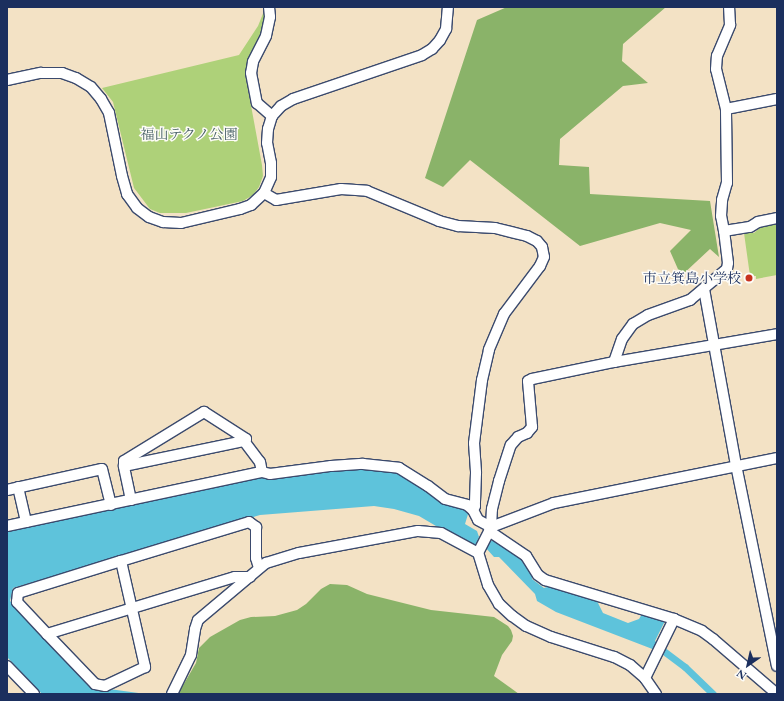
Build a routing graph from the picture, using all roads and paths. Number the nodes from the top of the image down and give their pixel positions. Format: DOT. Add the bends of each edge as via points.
graph roads {
  1 [pos="269,7"];
  2 [pos="448,7"];
  3 [pos="729,7"];
  4 [pos="7,80"];
  5 [pos="777,99"];
  6 [pos="726,109"];
  7 [pos="272,116"];
  8 [pos="264,193"];
  9 [pos="777,218"];
  10 [pos="724,231"];
  11 [pos="704,289"];
  12 [pos="777,334"];
  13 [pos="715,346"];
  14 [pos="614,362"];
  15 [pos="244,441"];
  16 [pos="777,458"];
  17 [pos="736,465"];
  18 [pos="124,466"];
  19 [pos="262,472"];
  20 [pos="18,487"];
  21 [pos="7,490"];
  22 [pos="131,500"];
  23 [pos="111,505"];
  24 [pos="473,510"];
  25 [pos="26,522"];
  26 [pos="7,526"];
  27 [pos="490,529"];
  28 [pos="478,553"];
  29 [pos="121,561"];
  30 [pos="259,568"];
  31 [pos="250,578"];
  32 [pos="133,609"];
  33 [pos="674,619"];
  34 [pos="47,634"];
  35 [pos="7,666"];
  36 [pos="777,666"];
  37 [pos="645,678"];
  38 [pos="34,694"];
  39 [pos="172,694"];
  40 [pos="656,694"];
  41 [pos="777,694"];
  1 -- 7 [label="street" via="270,17 266,36 253,62 251,73 257,102"];
  2 -- 7 [label="street" via="446,29 440,40 422,55 293,99 281,106"];
  3 -- 6 [label="street" via="730,25 717,56 716,69"];
  4 -- 8 [label="street" via="40,73 62,73 91,87 109,113 127,194 137,208 149,217 163,222 181,223 240,210 251,205"];
  5 -- 6 [label="street"];
  6 -- 10 [label="street" via="727,182 721,216"];
  7 -- 8 [label="street" via="267,143 271,177"];
  8 -- 24 [label="street" via="276,200 341,189 367,191 458,226 495,228 527,236 542,247 544,257 540,266 504,314 489,350 482,380 474,443 476,473"];
  9 -- 10 [label="street" via="758,222 750,227"];
  10 -- 11 [label="street" via="727,269"];
  11 -- 13 [label="street"];
  11 -- 14 [label="street" via="690,300 648,314 633,324 622,339"];
  12 -- 13 [label="street"];
  13 -- 14 [label="street"];
  13 -- 17 [label="street"];
  14 -- 27 [label="street" via="528,381 532,427 511,445 492,509"];
  15 -- 18 [label="street"];
  15 -- 18 [label="street" via="246,439 204,412 124,461"];
  15 -- 19 [label="street" via="260,462"];
  16 -- 17 [label="street"];
  17 -- 27 [label="street" via="554,503"];
  17 -- 36 [label="street"];
  18 -- 22 [label="street"];
  19 -- 22 [label="street"];
  19 -- 24 [label="street" via="270,474 363,464 394,466 415,477 445,499 467,505"];
  20 -- 21 [label="street"];
  20 -- 23 [label="street" via="102,469"];
  20 -- 25 [label="street"];
  22 -- 23 [label="street"];
  23 -- 25 [label="street"];
  24 -- 27 [label="street" via="478,520"];
  25 -- 26 [label="street"];
  27 -- 28 [label="street"];
  27 -- 33 [label="street" via="526,556 545,580"];
  28 -- 30 [label="street" via="441,533 418,530 279,558"];
  28 -- 37 [label="street" via="488,585 499,604 512,616 551,638 614,657 638,670"];
  29 -- 30 [label="street" via="249,522 256,527 256,558"];
  29 -- 32 [label="street"];
  29 -- 34 [label="street" via="18,593 17,602"];
  30 -- 31 [label="street"];
  31 -- 32 [label="street" via="235,577"];
  31 -- 39 [label="street" via="198,620 191,655"];
  32 -- 34 [label="street"];
  32 -- 34 [label="street" via="146,667 105,686 95,684"];
  33 -- 37 [label="street"];
  33 -- 41 [label="street" via="689,624 713,639"];
  35 -- 38 [label="street"];
  37 -- 40 [label="street"];
}
